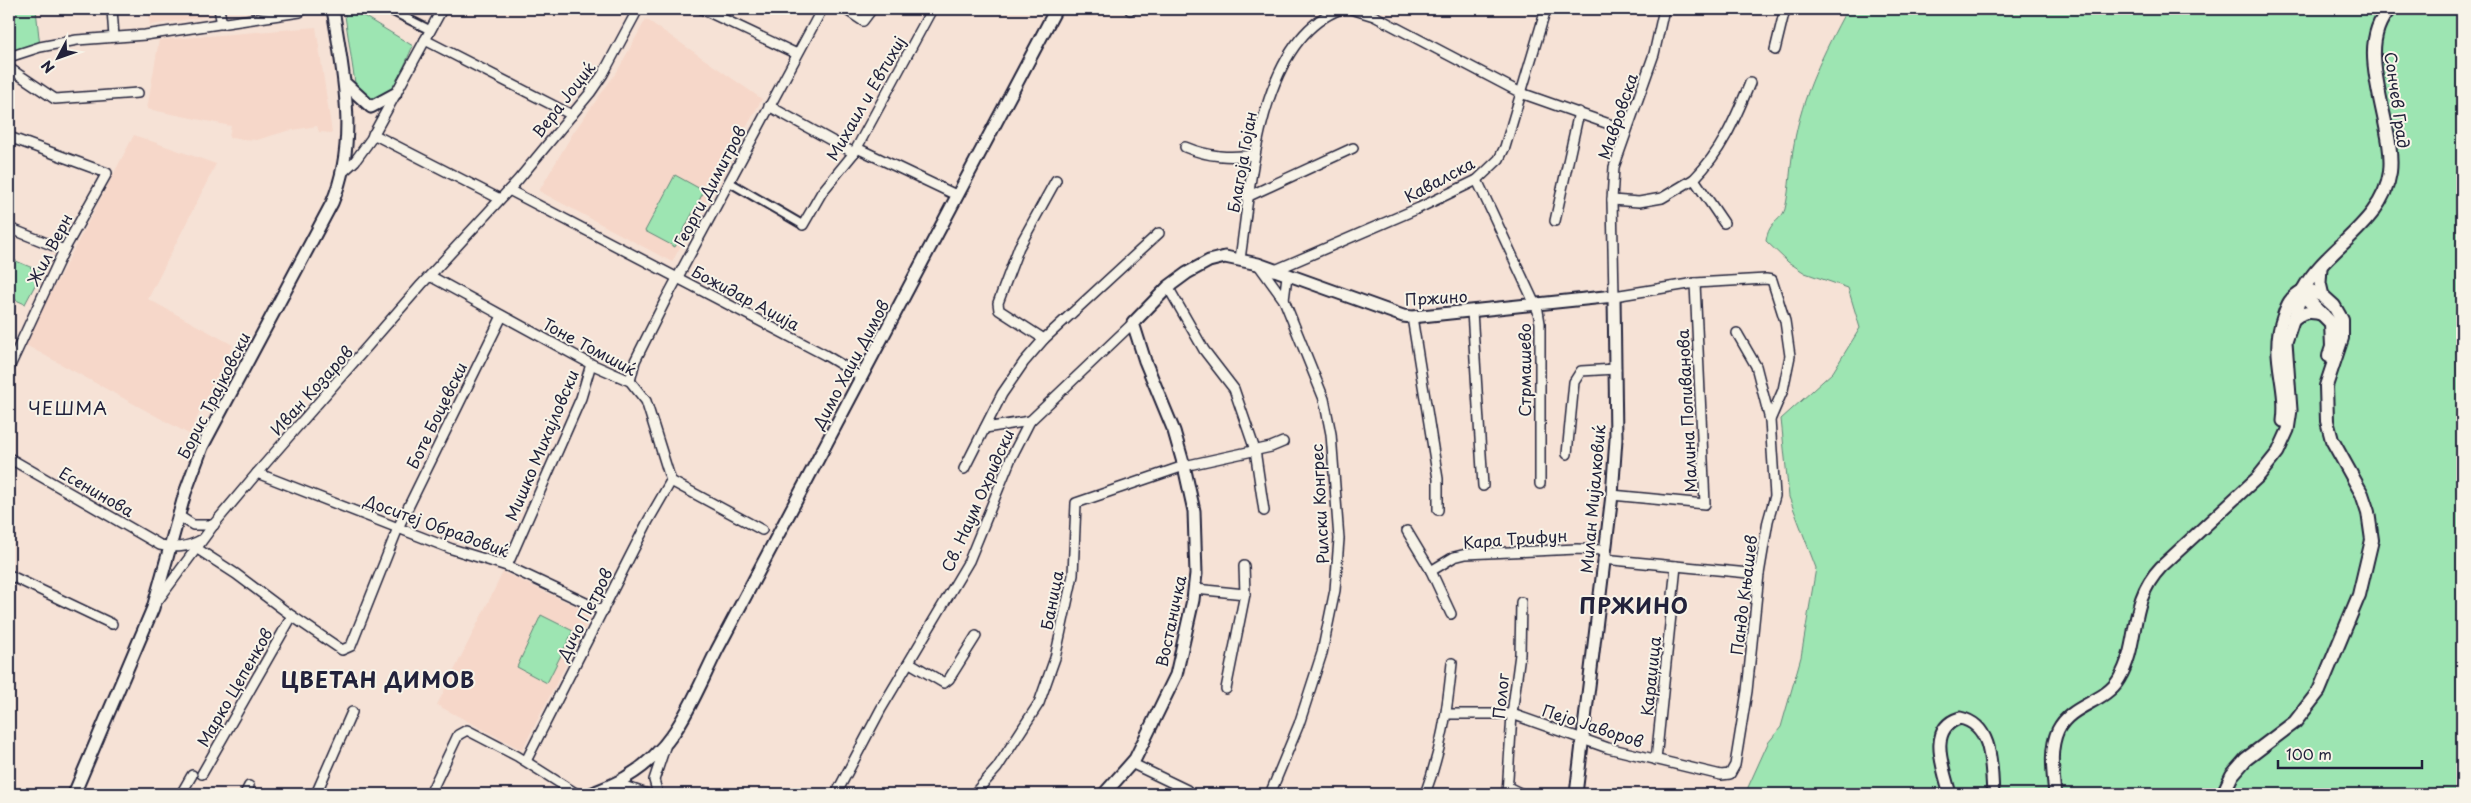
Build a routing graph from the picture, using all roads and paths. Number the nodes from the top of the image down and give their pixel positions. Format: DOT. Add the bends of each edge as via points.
graph roads {
  1 [pos="112,9"];
  2 [pos="219,9"];
  3 [pos="303,9"];
  4 [pos="333,9"];
  5 [pos="388,9"];
  6 [pos="442,9"];
  7 [pos="638,9"];
  8 [pos="702,9"];
  9 [pos="822,9"];
  10 [pos="845,9"];
  11 [pos="872,9"];
  12 [pos="932,9"];
  13 [pos="1056,9"];
  14 [pos="1341,9"];
  15 [pos="1351,9"];
  16 [pos="1546,9"];
  17 [pos="1664,9"];
  18 [pos="1786,9"];
  19 [pos="2390,9"];
  20 [pos="222,24"];
  21 [pos="430,30"];
  22 [pos="114,37"];
  23 [pos="424,40"];
  24 [pos="1775,50"];
  25 [pos="798,54"];
  26 [pos="9,57"];
  27 [pos="9,68"];
  28 [pos="1750,83"];
  29 [pos="346,84"];
  30 [pos="138,93"];
  31 [pos="1521,93"];
  32 [pos="395,94"];
  33 [pos="769,106"];
  34 [pos="1578,112"];
  35 [pos="572,115"];
  36 [pos="1626,130"];
  37 [pos="373,134"];
  38 [pos="9,137"];
  39 [pos="1185,147"];
  40 [pos="1353,148"];
  41 [pos="856,150"];
  42 [pos="1255,156"];
  43 [pos="342,173"];
  44 [pos="1694,179"];
  45 [pos="1056,180"];
  46 [pos="1477,180"];
  47 [pos="730,182"];
  48 [pos="510,190"];
  49 [pos="954,194"];
  50 [pos="1249,196"];
  51 [pos="500,199"];
  52 [pos="1612,200"];
  53 [pos="1555,222"];
  54 [pos="1724,223"];
  55 [pos="803,225"];
  56 [pos="9,228"];
  57 [pos="1159,233"];
  58 [pos="64,250"];
  59 [pos="1240,259"];
  60 [pos="1258,264"];
  61 [pos="2321,267"];
  62 [pos="1273,271"];
  63 [pos="430,276"];
  64 [pos="1287,276"];
  65 [pos="677,278"];
  66 [pos="1772,280"];
  67 [pos="1695,283"];
  68 [pos="1168,287"];
  69 [pos="2303,290"];
  70 [pos="1614,296"];
  71 [pos="2323,296"];
  72 [pos="1284,300"];
  73 [pos="1535,305"];
  74 [pos="1472,311"];
  75 [pos="2324,315"];
  76 [pos="502,316"];
  77 [pos="1412,317"];
  78 [pos="2292,321"];
  79 [pos="1132,322"];
  80 [pos="1737,333"];
  81 [pos="1044,339"];
  82 [pos="591,364"];
  83 [pos="9,368"];
  84 [pos="1616,369"];
  85 [pos="862,377"];
  86 [pos="630,381"];
  87 [pos="1770,420"];
  88 [pos="1030,421"];
  89 [pos="985,428"];
  90 [pos="1283,442"];
  91 [pos="1255,450"];
  92 [pos="1567,454"];
  93 [pos="9,458"];
  94 [pos="1184,466"];
  95 [pos="964,469"];
  96 [pos="258,473"];
  97 [pos="671,481"];
  98 [pos="1540,484"];
  99 [pos="1483,486"];
  100 [pos="2240,492"];
  101 [pos="1612,495"];
  102 [pos="1438,510"];
  103 [pos="1264,511"];
  104 [pos="2368,512"];
  105 [pos="179,516"];
  106 [pos="214,525"];
  107 [pos="398,528"];
  108 [pos="762,530"];
  109 [pos="1407,531"];
  110 [pos="204,538"];
  111 [pos="171,547"];
  112 [pos="196,548"];
  113 [pos="1604,555"];
  114 [pos="507,566"];
  115 [pos="1244,566"];
  116 [pos="1676,566"];
  117 [pos="1431,571"];
  118 [pos="1759,574"];
  119 [pos="9,575"];
  120 [pos="1195,589"];
  121 [pos="1245,594"];
  122 [pos="1521,602"];
  123 [pos="152,608"];
  124 [pos="603,611"];
  125 [pos="1451,614"];
  126 [pos="292,616"];
  127 [pos="112,624"];
  128 [pos="976,636"];
  129 [pos="351,646"];
  130 [pos="910,663"];
  131 [pos="1452,663"];
  132 [pos="1226,689"];
  133 [pos="352,712"];
  134 [pos="1447,714"];
  135 [pos="1512,714"];
  136 [pos="1582,739"];
  137 [pos="665,746"];
  138 [pos="1656,760"];
  139 [pos="526,761"];
  140 [pos="1131,763"];
  141 [pos="202,774"];
  142 [pos="1730,774"];
  143 [pos="192,775"];
  144 [pos="613,785"];
  145 [pos="1187,790"];
  146 [pos="1508,791"];
  147 [pos="74,794"];
  148 [pos="181,794"];
  149 [pos="316,794"];
  150 [pos="430,794"];
  151 [pos="577,794"];
  152 [pos="591,794"];
  153 [pos="647,794"];
  154 [pos="658,794"];
  155 [pos="836,794"];
  156 [pos="974,794"];
  157 [pos="1104,794"];
  158 [pos="1270,794"];
  159 [pos="1425,794"];
  160 [pos="1522,794"];
  161 [pos="1576,794"];
  162 [pos="1950,794"];
  163 [pos="1993,794"];
  164 [pos="2055,794"];
  165 [pos="2223,794"];
  1 -- 22 [label="street"];
  2 -- 20 [label="street"];
  3 -- 20 [label="street"];
  4 -- 29 [label="street, Борис Трајковски"];
  5 -- 21 [label="street"];
  6 -- 21 [label="street"];
  7 -- 35 [label="street, Вера Јоциќ" via="603,74"];
  8 -- 25 [label="street"];
  9 -- 25 [label="street, Георги Димитров"];
  10 -- 11 [label="street" via="863,21"];
  12 -- 41 [label="street, Михаил и Евтихиј"];
  13 -- 85 [label="street, Димо Хаџи Димов"];
  14 -- 42 [label="street, Благоја Гојан" via="1317,23 1291,50 1265,109"];
  15 -- 31 [label="street" via="1374,16"];
  16 -- 31 [label="street, Кавалска"];
  17 -- 36 [label="street, Мавровска" via="1654,54"];
  18 -- 24 [label="street"];
  19 -- 61 [label="main road, Сончев Град" via="2378,26 2374,62 2390,173 2376,207"];
  20 -- 22 [label="street"];
  21 -- 23 [label="street"];
  22 -- 26 [label="street" via="76,40"];
  23 -- 32 [label="street"];
  23 -- 35 [label="street"];
  25 -- 33 [label="street, Георги Димитров"];
  27 -- 30 [label="street" via="55,99"];
  28 -- 44 [label="street" via="1720,150"];
  29 -- 32 [label="street" via="371,107"];
  29 -- 43 [label="street, Борис Трајковски" via="348,132"];
  31 -- 34 [label="street"];
  31 -- 46 [label="street, Кавалска" via="1499,159"];
  32 -- 37 [label="street"];
  33 -- 41 [label="street"];
  33 -- 47 [label="street, Георги Димитров"];
  34 -- 36 [label="street"];
  34 -- 53 [label="street"];
  35 -- 48 [label="street, Вера Јоциќ"];
  36 -- 52 [label="street, Мавровска" via="1614,168"];
  37 -- 43 [label="street" via="355,161"];
  37 -- 51 [label="street"];
  38 -- 58 [label="street, Жил Верн" via="107,173"];
  39 -- 42 [label="street" via="1213,156"];
  40 -- 50 [label="street"];
  41 -- 49 [label="street"];
  41 -- 55 [label="street, Михаил и Евтихиј" via="822,192"];
  42 -- 50 [label="street, Благоја Гојан"];
  43 -- 105 [label="street, Борис Трајковски" via="332,203 202,447"];
  44 -- 52 [label="street" via="1662,198 1639,202"];
  44 -- 54 [label="street"];
  45 -- 81 [label="street" via="1019,248 998,303 999,310"];
  46 -- 62 [label="street, Кавалска"];
  46 -- 73 [label="street, Стрмашево"];
  47 -- 55 [label="street"];
  47 -- 65 [label="street, Георги Димитров"];
  48 -- 51 [label="street, Вера Јоциќ"];
  48 -- 65 [label="street, Божидар Аџија"];
  50 -- 59 [label="street, Благоја Гојан"];
  51 -- 63 [label="street, Иван Козаров"];
  52 -- 70 [label="street, Мавровска"];
  56 -- 58 [label="street"];
  57 -- 81 [label="street"];
  58 -- 83 [label="street, Жил Верн"];
  59 -- 60 [label="street, Пржино"];
  59 -- 68 [label="street, Пржино" via="1225,257 1209,261"];
  60 -- 62 [label="street, Пржино"];
  60 -- 72 [label="street, Рилски Конгрес"];
  61 -- 69 [label="main road, Сончев Град"];
  61 -- 71 [label="street"];
  62 -- 64 [label="street, Пржино"];
  63 -- 76 [label="street, Тоне Томшиќ"];
  63 -- 96 [label="street, Иван Козаров"];
  64 -- 72 [label="street, Рилски Конгрес"];
  64 -- 77 [label="street, Пржино" via="1394,314"];
  65 -- 85 [label="street, Божидар Аџија"];
  65 -- 86 [label="street, Георги Димитров" via="635,361"];
  66 -- 67 [label="street, Пржино"];
  66 -- 87 [label="street, Пандо Књашев" via="1785,321 1790,356 1783,390"];
  67 -- 70 [label="street, Пржино"];
  67 -- 101 [label="street, Малина Попиванова" via="1705,504"];
  68 -- 79 [label="street, Пржино"];
  68 -- 91 [label="street" via="1204,350 1234,389"];
  69 -- 71 [label="main road"];
  69 -- 75 [label="main road" via="2306,298"];
  69 -- 78 [label="street"];
  69 -- 100 [label="street" via="2290,300 2277,337 2277,363 2284,407 2278,439 2265,462"];
  70 -- 73 [label="street, Пржино"];
  70 -- 84 [label="street, Милан Мијалковиќ"];
  71 -- 104 [label="main road" via="2339,313 2344,330 2326,386 2327,421 2332,440 2362,494"];
  72 -- 158 [label="street, Рилски Конгрес" via="1324,399 1331,434 1339,539 1336,590 1322,653 1299,724"];
  73 -- 74 [label="street, Пржино"];
  73 -- 98 [label="street, Стрмашево" via="1540,323"];
  74 -- 77 [label="street, Пржино"];
  74 -- 99 [label="street"];
  75 -- 78 [label="street" via="2308,312"];
  75 -- 104 [label="main road" via="2331,323 2333,334 2320,385 2322,425 2334,455"];
  76 -- 82 [label="street, Тоне Томшиќ"];
  76 -- 107 [label="street, Боте Боцевски"];
  77 -- 102 [label="street" via="1438,479"];
  78 -- 100 [label="street" via="2285,348 2291,399 2288,430 2271,463"];
  79 -- 88 [label="street, Св. Наум Охридски"];
  79 -- 94 [label="street, Востаничка"];
  80 -- 87 [label="street, Пандо Књашев" via="1756,366"];
  81 -- 89 [label="street" via="1011,379"];
  82 -- 86 [label="street, Тоне Томшиќ"];
  82 -- 114 [label="street, Мишко Михајловски" via="581,398"];
  84 -- 92 [label="street" via="1581,371 1574,382"];
  84 -- 101 [label="street, Милан Мијалковиќ"];
  85 -- 137 [label="street, Димо Хаџи Димов" via="674,735"];
  86 -- 97 [label="street, Тоне Томшиќ" via="646,401"];
  87 -- 118 [label="street, Пандо Књашев" via="1775,496"];
  88 -- 89 [label="street"];
  88 -- 130 [label="street, Св. Наум Охридски" via="1011,458 969,561"];
  89 -- 95 [label="street"];
  90 -- 91 [label="street"];
  91 -- 94 [label="street"];
  91 -- 103 [label="street"];
  93 -- 111 [label="street, Есенинова" via="160,545"];
  94 -- 120 [label="street, Востаничка" via="1195,524"];
  94 -- 156 [label="street, Баница" via="1076,502 1073,576 1055,658 1038,703 997,768"];
  96 -- 106 [label="street, Иван Козаров"];
  96 -- 107 [label="street, Доситеј Обрадовиќ"];
  97 -- 108 [label="street"];
  97 -- 124 [label="street, Дичо Петров"];
  100 -- 164 [label="street" via="2148,584 2138,605 2128,658 2117,682 2061,724 2053,752"];
  101 -- 113 [label="street, Милан Мијалковиќ"];
  104 -- 165 [label="main road" via="2372,540 2362,584 2319,691 2295,722 2246,759 2232,775"];
  105 -- 106 [label="street" via="193,525"];
  105 -- 111 [label="street, Борис Трајковски"];
  106 -- 110 [label="street, Иван Козаров"];
  107 -- 114 [label="street, Доситеј Обрадовиќ"];
  107 -- 129 [label="street, Боте Боцевски"];
  109 -- 117 [label="street"];
  110 -- 111 [label="street" via="188,546"];
  110 -- 112 [label="street, Иван Козаров"];
  111 -- 123 [label="street, Борис Трајковски"];
  112 -- 123 [label="street, Иван Козаров"];
  112 -- 126 [label="street, Марко Цепенков"];
  113 -- 116 [label="street, Кара Трифун"];
  113 -- 117 [label="street, Кара Трифун" via="1577,549 1466,554 1454,557"];
  113 -- 136 [label="street, Милан Мијалковиќ"];
  114 -- 124 [label="street, Доситеј Обрадовиќ"];
  115 -- 121 [label="street"];
  116 -- 118 [label="street, Кара Трифун"];
  116 -- 138 [label="street, Караџица"];
  117 -- 125 [label="street"];
  118 -- 142 [label="street, Пандо Књашев" via="1747,691 1735,765"];
  119 -- 127 [label="street"];
  120 -- 121 [label="street"];
  120 -- 140 [label="street, Востаничка" via="1178,669"];
  121 -- 132 [label="street"];
  122 -- 135 [label="street, Полог" via="1520,654"];
  123 -- 147 [label="street, Борис Трајковски"];
  124 -- 139 [label="street, Дичо Петров"];
  126 -- 129 [label="street, Марко Цепенков" via="342,650"];
  126 -- 141 [label="street, Марко Цепенков"];
  128 -- 130 [label="street" via="944,683"];
  130 -- 155 [label="street, Св. Наум Охридски" via="881,709"];
  131 -- 134 [label="street"];
  133 -- 149 [label="street"];
  134 -- 135 [label="street, Пејо Јаворов"];
  134 -- 159 [label="street" via="1438,757"];
  135 -- 136 [label="street, Пејо Јаворов"];
  135 -- 146 [label="street, Полог"];
  136 -- 138 [label="street, Пејо Јаворов"];
  136 -- 161 [label="street, Милан Мијалковиќ"];
  137 -- 144 [label="street, Димо Хаџи Димов" via="634,773"];
  137 -- 154 [label="street" via="654,780"];
  138 -- 142 [label="street, Пејо Јаворов"];
  139 -- 150 [label="street" via="481,736 463,730"];
  139 -- 151 [label="street"];
  140 -- 145 [label="street"];
  140 -- 157 [label="street, Востаничка"];
  143 -- 148 [label="street"];
  144 -- 152 [label="street, Димо Хаџи Димов"];
  144 -- 153 [label="street"];
  146 -- 160 [label="street"];
  162 -- 163 [label="street" via="1940,738 1948,724 1960,718 1974,723 1989,747"];
}
